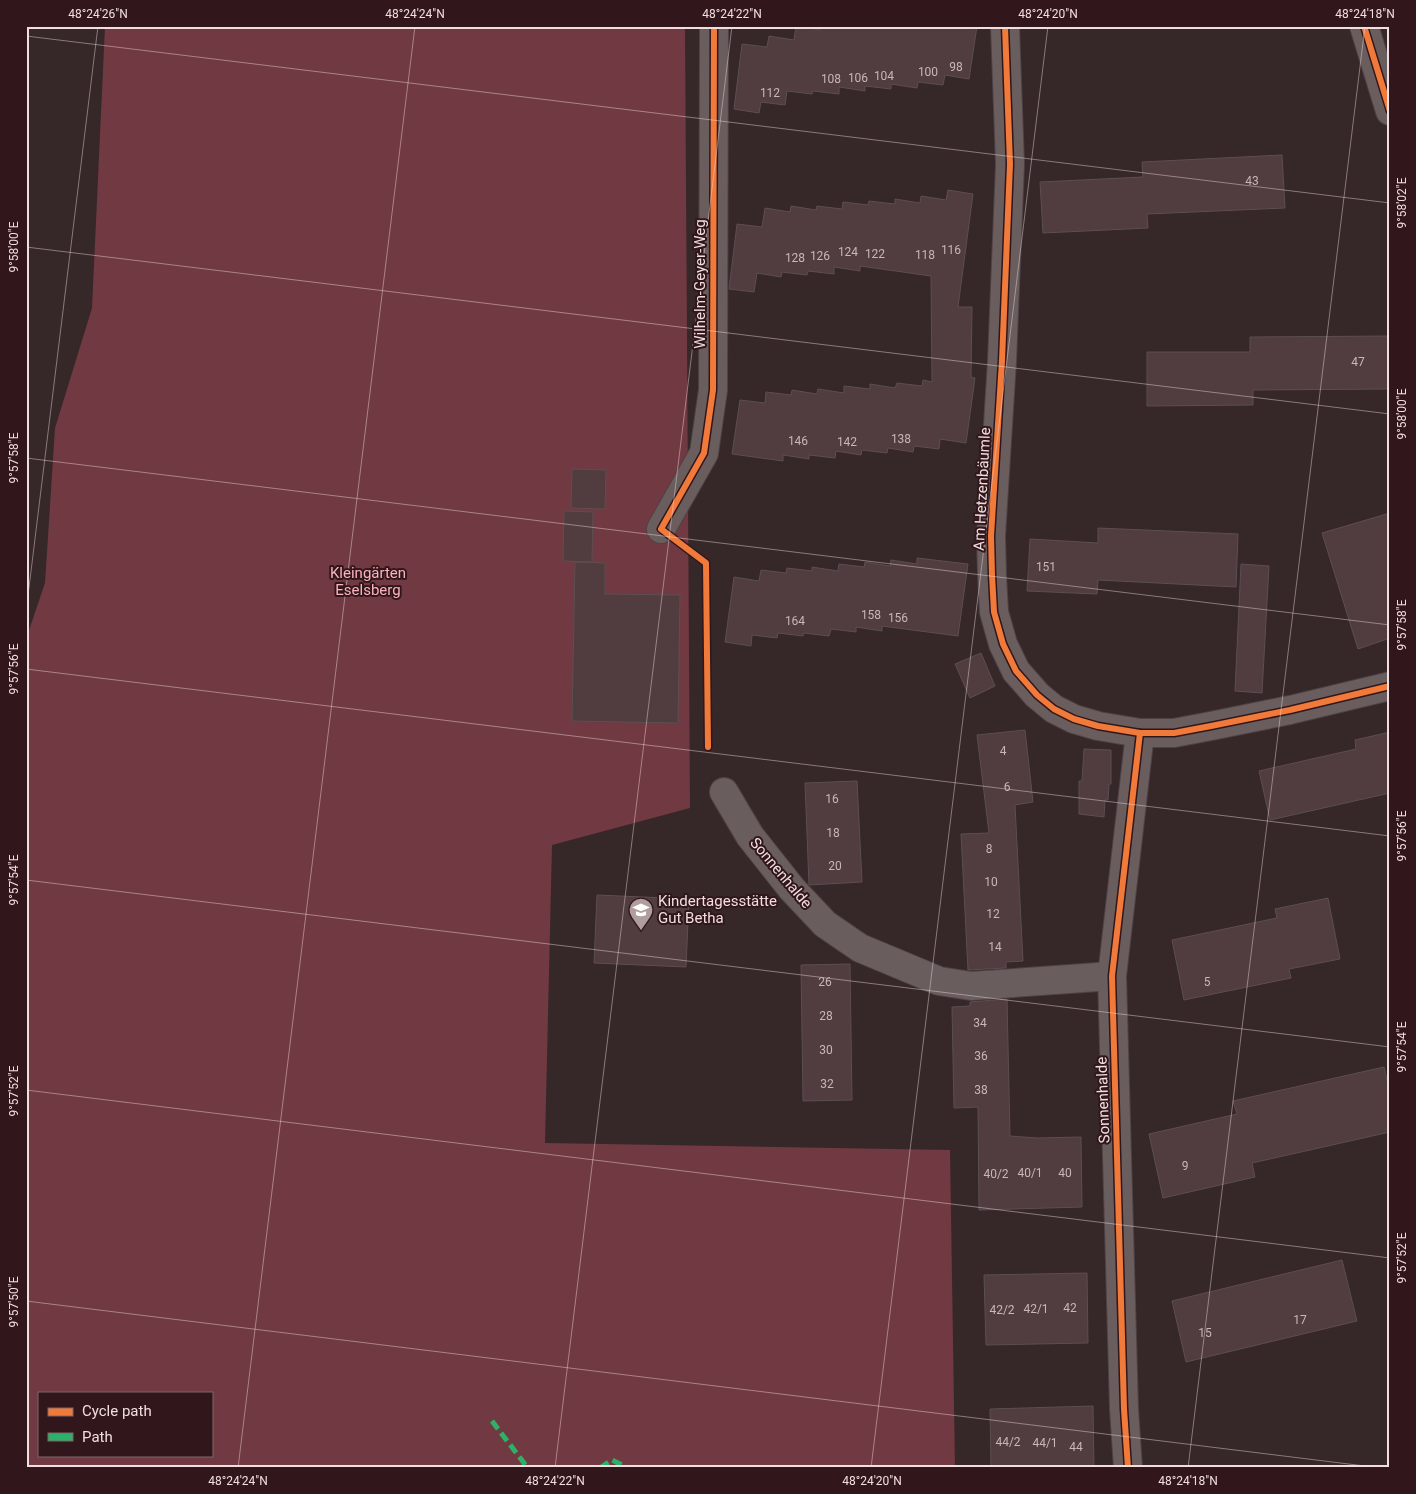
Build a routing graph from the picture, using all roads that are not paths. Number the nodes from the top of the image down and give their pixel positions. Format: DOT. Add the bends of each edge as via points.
graph roads {
  1 [pos="714,26"];
  2 [pos="1004,26"];
  3 [pos="1364,26"];
  4 [pos="1390,111"];
  5 [pos="661,529"];
  6 [pos="1390,686"];
  7 [pos="1140,733"];
  8 [pos="724,792"];
  9 [pos="1112,976"];
  10 [pos="1128,1468"];
  1 -- 5 [label="street, Wilhelm-Geyer-Weg" via="713,390 704,453"];
  2 -- 7 [label="street, Am Hetzenbäumle" via="1010,164 991,536 994,612 1003,644 1016,671 1037,695 1074,719"];
  3 -- 4 [label="street"];
  6 -- 7 [label="street, Am Hetzenbäumle" via="1174,733"];
  7 -- 9 [label="street, Sonnenhalde"];
  8 -- 9 [label="street, Sonnenhalde" via="750,836 792,889 825,924 860,948 939,981 971,986"];
  9 -- 10 [label="street, Sonnenhalde"];
}
